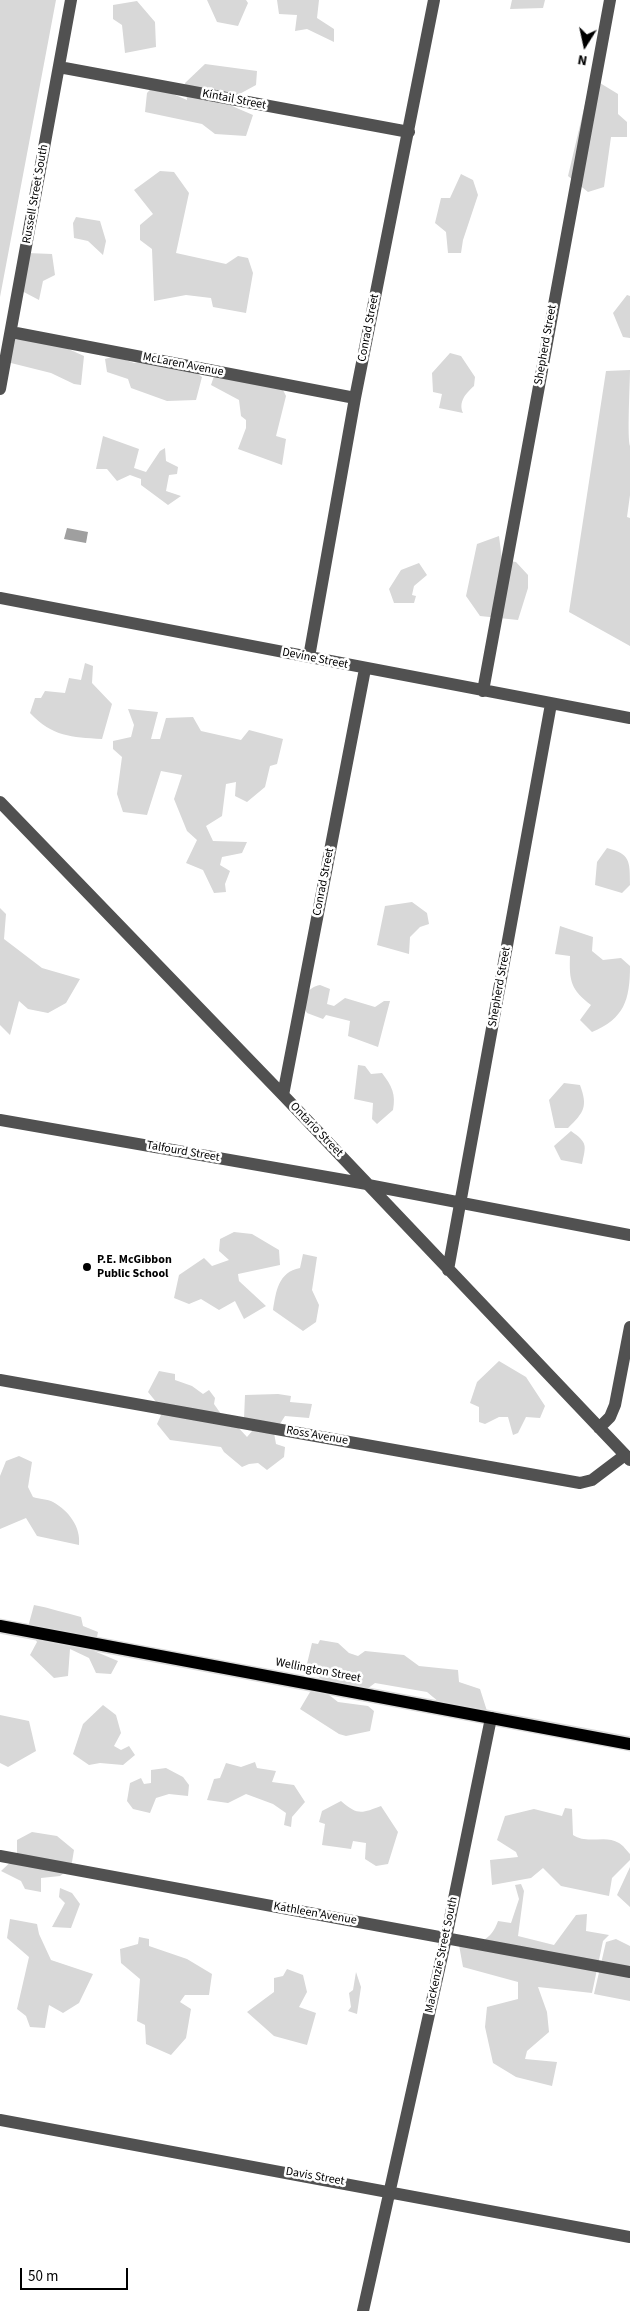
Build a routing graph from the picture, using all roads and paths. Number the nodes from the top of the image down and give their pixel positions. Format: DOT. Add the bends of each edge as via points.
graph roads {
  1 [pos="71,0"];
  2 [pos="434,0"];
  3 [pos="610,0"];
  4 [pos="59,67"];
  5 [pos="409,132"];
  6 [pos="11,332"];
  7 [pos="0,389"];
  8 [pos="355,398"];
  9 [pos="0,598"];
  10 [pos="308,657"];
  11 [pos="365,669"];
  12 [pos="483,691"];
  13 [pos="551,704"];
  14 [pos="630,718"];
  15 [pos="0,802"];
  16 [pos="283,1096"];
  17 [pos="0,1120"];
  18 [pos="367,1184"];
  19 [pos="460,1202"];
  20 [pos="630,1235"];
  21 [pos="448,1270"];
  22 [pos="630,1327"];
  23 [pos="0,1380"];
  24 [pos="599,1428"];
  25 [pos="628,1458"];
  26 [pos="0,1626"];
  27 [pos="491,1718"];
  28 [pos="630,1744"];
  29 [pos="0,1856"];
  30 [pos="446,1938"];
  31 [pos="630,1972"];
  32 [pos="0,2120"];
  33 [pos="390,2191"];
  34 [pos="630,2237"];
  35 [pos="363,2311"];
  1 -- 4 [label="street, Russell Street South"];
  2 -- 5 [label="street, Conrad Street"];
  3 -- 12 [label="street, Shepherd Street"];
  4 -- 5 [label="street, Kintail Street"];
  4 -- 6 [label="street, Russell Street South"];
  5 -- 8 [label="street, Conrad Street"];
  6 -- 7 [label="street, Russell Street South"];
  6 -- 8 [label="street, McLaren Avenue"];
  8 -- 10 [label="street, Conrad Street"];
  9 -- 10 [label="street, Devine Street"];
  10 -- 11 [label="street, Devine Street"];
  11 -- 12 [label="street, Devine Street"];
  11 -- 16 [label="street, Conrad Street"];
  12 -- 13 [label="street, Devine Street"];
  13 -- 14 [label="street, Devine Street"];
  13 -- 19 [label="street, Shepherd Street"];
  15 -- 16 [label="street, Ontario Street"];
  16 -- 18 [label="street, Ontario Street"];
  17 -- 18 [label="street, Talfourd Street"];
  18 -- 19 [label="street, Talfourd Street"];
  18 -- 21 [label="street, Ontario Street"];
  19 -- 20 [label="street, Talfourd Street"];
  19 -- 21 [label="street, Shepherd Street"];
  21 -- 24 [label="street, Ontario Street"];
  22 -- 24 [label="street" via="615,1405"];
  23 -- 25 [label="street, Ross Avenue" via="580,1483 592,1480"];
  24 -- 25 [label="street, Ontario Street"];
  26 -- 27 [label="main road, Wellington Street"];
  27 -- 28 [label="main road, Wellington Street"];
  27 -- 30 [label="street, MacKenzie Street South"];
  29 -- 30 [label="street, Kathleen Avenue"];
  30 -- 31 [label="street, Kathleen Avenue"];
  30 -- 33 [label="street, MacKenzie Street South"];
  32 -- 33 [label="street, Davis Street"];
  33 -- 34 [label="street, Davis Street"];
  33 -- 35 [label="street, MacKenzie Street South"];
}
